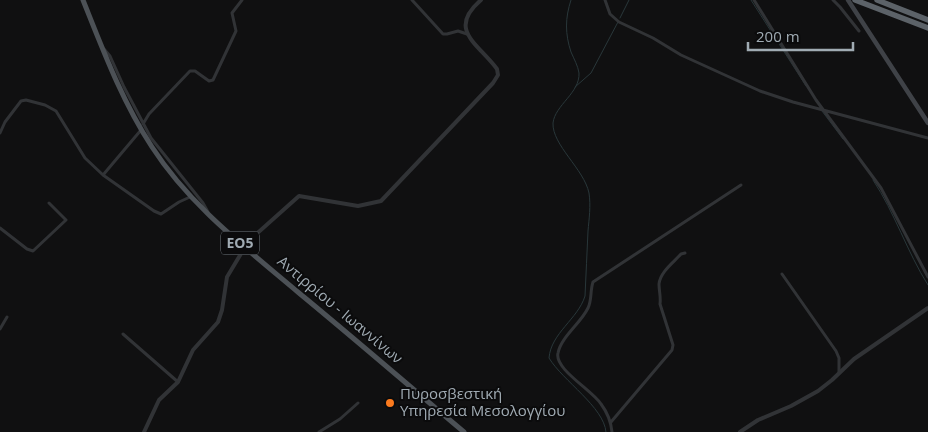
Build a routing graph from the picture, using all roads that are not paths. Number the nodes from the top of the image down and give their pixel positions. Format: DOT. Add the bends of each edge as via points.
graph roads {
  1 [pos="83,0"];
  2 [pos="242,0"];
  3 [pos="412,0"];
  4 [pos="481,0"];
  5 [pos="605,0"];
  6 [pos="754,0"];
  7 [pos="833,0"];
  8 [pos="848,0"];
  9 [pos="855,0"];
  10 [pos="877,0"];
  11 [pos="928,20"];
  12 [pos="928,28"];
  13 [pos="859,31"];
  14 [pos="466,34"];
  15 [pos="824,111"];
  16 [pos="928,123"];
  17 [pos="141,127"];
  18 [pos="0,133"];
  19 [pos="928,138"];
  20 [pos="103,175"];
  21 [pos="741,186"];
  22 [pos="190,197"];
  23 [pos="48,203"];
  24 [pos="210,217"];
  25 [pos="0,228"];
  26 [pos="245,247"];
  27 [pos="685,253"];
  28 [pos="782,274"];
  29 [pos="928,278"];
  30 [pos="928,308"];
  31 [pos="7,317"];
  32 [pos="0,329"];
  33 [pos="123,334"];
  34 [pos="839,373"];
  35 [pos="178,382"];
  36 [pos="358,403"];
  37 [pos="611,422"];
  38 [pos="144,432"];
  39 [pos="319,432"];
  40 [pos="464,432"];
  41 [pos="612,432"];
  42 [pos="740,432"];
  1 -- 17 [label="main road, Αντιρρίου - Ιωαννίνων / ΕΟ5" via="120,90"];
  2 -- 17 [label="street" via="232,13 236,31 213,80 190,71 149,114"];
  3 -- 14 [label="street" via="443,34 458,30"];
  4 -- 14 [label="street" via="466,18"];
  5 -- 15 [label="street" via="610,14 619,22 680,55 770,95"];
  6 -- 15 [label="street"];
  7 -- 13 [label="street"];
  8 -- 16 [label="main road"];
  9 -- 12 [label="highway"];
  10 -- 11 [label="highway"];
  14 -- 26 [label="street" via="496,68 498,75 381,201 358,206 299,196 253,236"];
  15 -- 19 [label="street"];
  15 -- 29 [label="street" via="881,188"];
  17 -- 20 [label="street"];
  17 -- 22 [label="main road, Αντιρρίου - Ιωαννίνων / ΕΟ5"];
  17 -- 24 [label="street" via="203,203"];
  18 -- 20 [label="street" via="21,101 48,106 58,113 85,158"];
  20 -- 22 [label="street" via="161,214"];
  21 -- 37 [label="street" via="593,282 588,309 563,343 558,359 564,369 601,404"];
  22 -- 24 [label="main road, Αντιρρίου - Ιωαννίνων / ΕΟ5"];
  23 -- 25 [label="street" via="66,220 33,252"];
  24 -- 26 [label="main road, Αντιρρίου - Ιωαννίνων / ΕΟ5"];
  26 -- 35 [label="street" via="227,277 220,318 193,350"];
  26 -- 40 [label="main road, Αντιρρίου - Ιωαννίνων / ΕΟ5"];
  27 -- 37 [label="street" via="662,274 659,281 660,304 672,350"];
  28 -- 34 [label="street" via="836,350"];
  30 -- 34 [label="street"];
  31 -- 32 [label="street"];
  33 -- 35 [label="street"];
  34 -- 42 [label="street" via="804,399"];
  35 -- 38 [label="street" via="159,400"];
  36 -- 39 [label="street"];
  37 -- 41 [label="street"];
}
